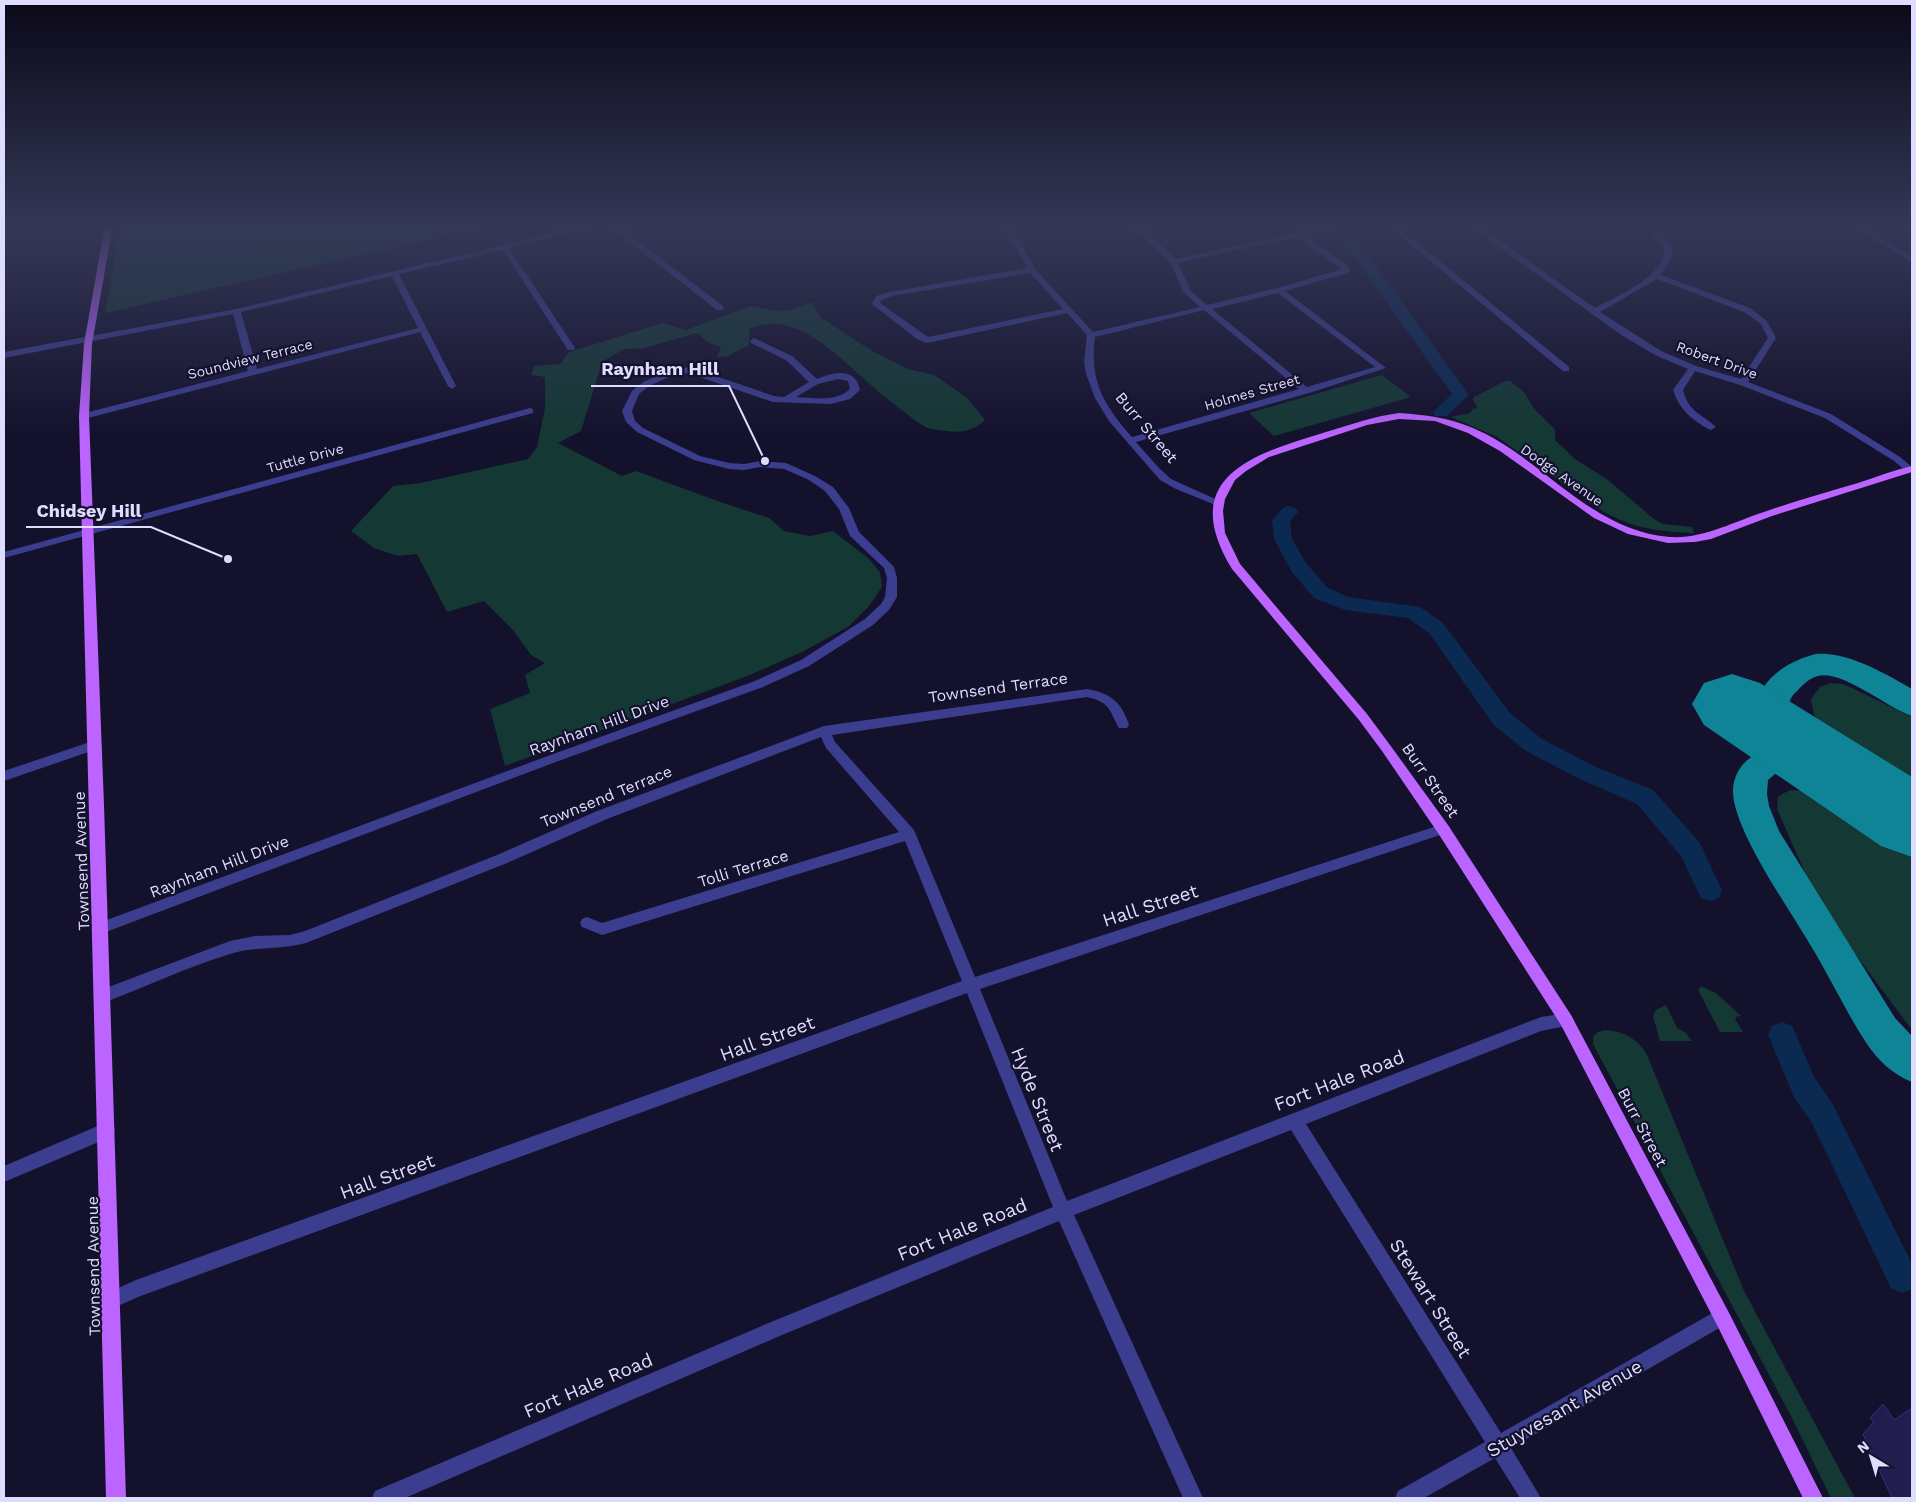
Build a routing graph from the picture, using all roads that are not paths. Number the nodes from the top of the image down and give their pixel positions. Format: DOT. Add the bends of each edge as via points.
graph roads {
  1 [pos="94,295"];
  2 [pos="304,295"];
  3 [pos="406,295"];
  4 [pos="536,295"];
  5 [pos="703,295"];
  6 [pos="887,295"];
  7 [pos="1055,295"];
  8 [pos="1193,295"];
  9 [pos="1256,295"];
  10 [pos="1286,295"];
  11 [pos="1477,295"];
  12 [pos="1572,295"];
  13 [pos="1623,295"];
  14 [pos="1707,295"];
  15 [pos="1206,306"];
  16 [pos="720,308"];
  17 [pos="1069,310"];
  18 [pos="236,311"];
  19 [pos="1595,311"];
  20 [pos="423,329"];
  21 [pos="1091,335"];
  22 [pos="88,338"];
  23 [pos="754,341"];
  24 [pos="571,348"];
  25 [pos="4,355"];
  26 [pos="1693,368"];
  27 [pos="1566,369"];
  28 [pos="253,372"];
  29 [pos="815,382"];
  30 [pos="1743,383"];
  31 [pos="452,386"];
  32 [pos="1306,391"];
  33 [pos="785,400"];
  34 [pos="530,411"];
  35 [pos="84,416"];
  36 [pos="1711,427"];
  37 [pos="1130,441"];
  38 [pos="1911,470"];
  39 [pos="1217,502"];
  40 [pos="88,532"];
  41 [pos="4,555"];
  42 [pos="1123,725"];
  43 [pos="824,731"];
  44 [pos="96,745"];
  45 [pos="4,776"];
  46 [pos="1443,829"];
  47 [pos="909,834"];
  48 [pos="587,923"];
  49 [pos="101,928"];
  50 [pos="970,985"];
  51 [pos="103,996"];
  52 [pos="1566,1020"];
  53 [pos="1294,1120"];
  54 [pos="107,1130"];
  55 [pos="4,1174"];
  56 [pos="1063,1211"];
  57 [pos="111,1300"];
  58 [pos="1722,1317"];
  59 [pos="1499,1445"];
  60 [pos="116,1498"];
  61 [pos="382,1498"];
  62 [pos="1193,1498"];
  63 [pos="1405,1498"];
  64 [pos="1531,1498"];
  65 [pos="1813,1498"];
  1 -- 22 [label="main road, Townsend Avenue"];
  2 -- 18 [label="street"];
  3 -- 20 [label="street"];
  4 -- 24 [label="street"];
  5 -- 16 [label="street"];
  6 -- 17 [label="street" via="879,298 876,304 927,340"];
  7 -- 17 [label="street"];
  8 -- 15 [label="street"];
  9 -- 15 [label="street"];
  10 -- 32 [label="street, Holmes Street" via="1382,368"];
  11 -- 27 [label="street"];
  12 -- 19 [label="street, Robert Drive"];
  13 -- 19 [label="street"];
  14 -- 30 [label="street" via="1747,310 1764,323 1772,338"];
  15 -- 21 [label="street"];
  15 -- 32 [label="street"];
  17 -- 21 [label="street"];
  18 -- 22 [label="street"];
  18 -- 28 [label="street"];
  19 -- 26 [label="street, Robert Drive" via="1658,353"];
  20 -- 28 [label="street, Soundview Terrace"];
  20 -- 31 [label="street"];
  21 -- 37 [label="street, Burr Street" via="1088,360 1095,392"];
  22 -- 25 [label="street"];
  22 -- 35 [label="main road, Townsend Avenue"];
  23 -- 29 [label="street" via="789,358"];
  26 -- 30 [label="street, Robert Drive"];
  26 -- 36 [label="street" via="1678,390 1680,402 1692,415"];
  28 -- 35 [label="street, Soundview Terrace"];
  29 -- 33 [label="street, Raynham Hill Drive"];
  29 -- 33 [label="street, Raynham Hill Drive" via="844,376 852,380 855,390 847,398 831,401"];
  30 -- 38 [label="street, Robert Drive" via="1828,416"];
  32 -- 37 [label="street, Holmes Street"];
  33 -- 49 [label="street, Raynham Hill Drive" via="773,399 690,370 646,384 635,393 627,411 631,422 640,430 697,458 729,466 786,466 829,489 844,508 854,534 889,567 891,597 869,622 805,663 759,684"];
  34 -- 40 [label="street, Tuttle Drive"];
  35 -- 40 [label="main road, Townsend Avenue"];
  37 -- 39 [label="street, Burr Street" via="1164,478"];
  38 -- 39 [label="main road, Dodge Avenue" via="1765,514 1706,538 1666,540 1627,531 1601,519 1467,428 1435,418 1398,416 1342,430 1260,457 1239,471"];
  39 -- 46 [label="main road, Burr Street" via="1221,540 1236,566 1363,717"];
  40 -- 41 [label="street, Tuttle Drive"];
  40 -- 44 [label="main road, Townsend Avenue"];
  42 -- 43 [label="street, Townsend Terrace" via="1120,712 1112,703 1099,695 1087,693"];
  43 -- 47 [label="street, Hyde Street" via="830,745"];
  43 -- 51 [label="street, Townsend Terrace" via="610,812 306,937 230,947"];
  44 -- 45 [label="street"];
  44 -- 49 [label="main road, Townsend Avenue"];
  46 -- 50 [label="street, Hall Street"];
  46 -- 52 [label="main road, Burr Street"];
  47 -- 48 [label="street, Tolli Terrace" via="602,929"];
  47 -- 50 [label="street, Hyde Street"];
  49 -- 51 [label="main road, Townsend Avenue"];
  50 -- 56 [label="street, Hyde Street"];
  50 -- 57 [label="street, Hall Street"];
  51 -- 54 [label="main road, Townsend Avenue"];
  52 -- 53 [label="street, Fort Hale Road" via="1541,1024"];
  52 -- 58 [label="main road, Burr Street"];
  53 -- 56 [label="street, Fort Hale Road"];
  53 -- 59 [label="street, Stewart Street"];
  54 -- 55 [label="street"];
  54 -- 57 [label="main road, Townsend Avenue"];
  56 -- 61 [label="street, Fort Hale Road" via="630,1390"];
  56 -- 62 [label="street, Hyde Street"];
  57 -- 60 [label="main road, Townsend Avenue"];
  58 -- 59 [label="street, Stuyvesant Avenue"];
  58 -- 65 [label="main road, Burr Street"];
  59 -- 63 [label="street, Stuyvesant Avenue"];
  59 -- 64 [label="street, Stewart Street"];
}
